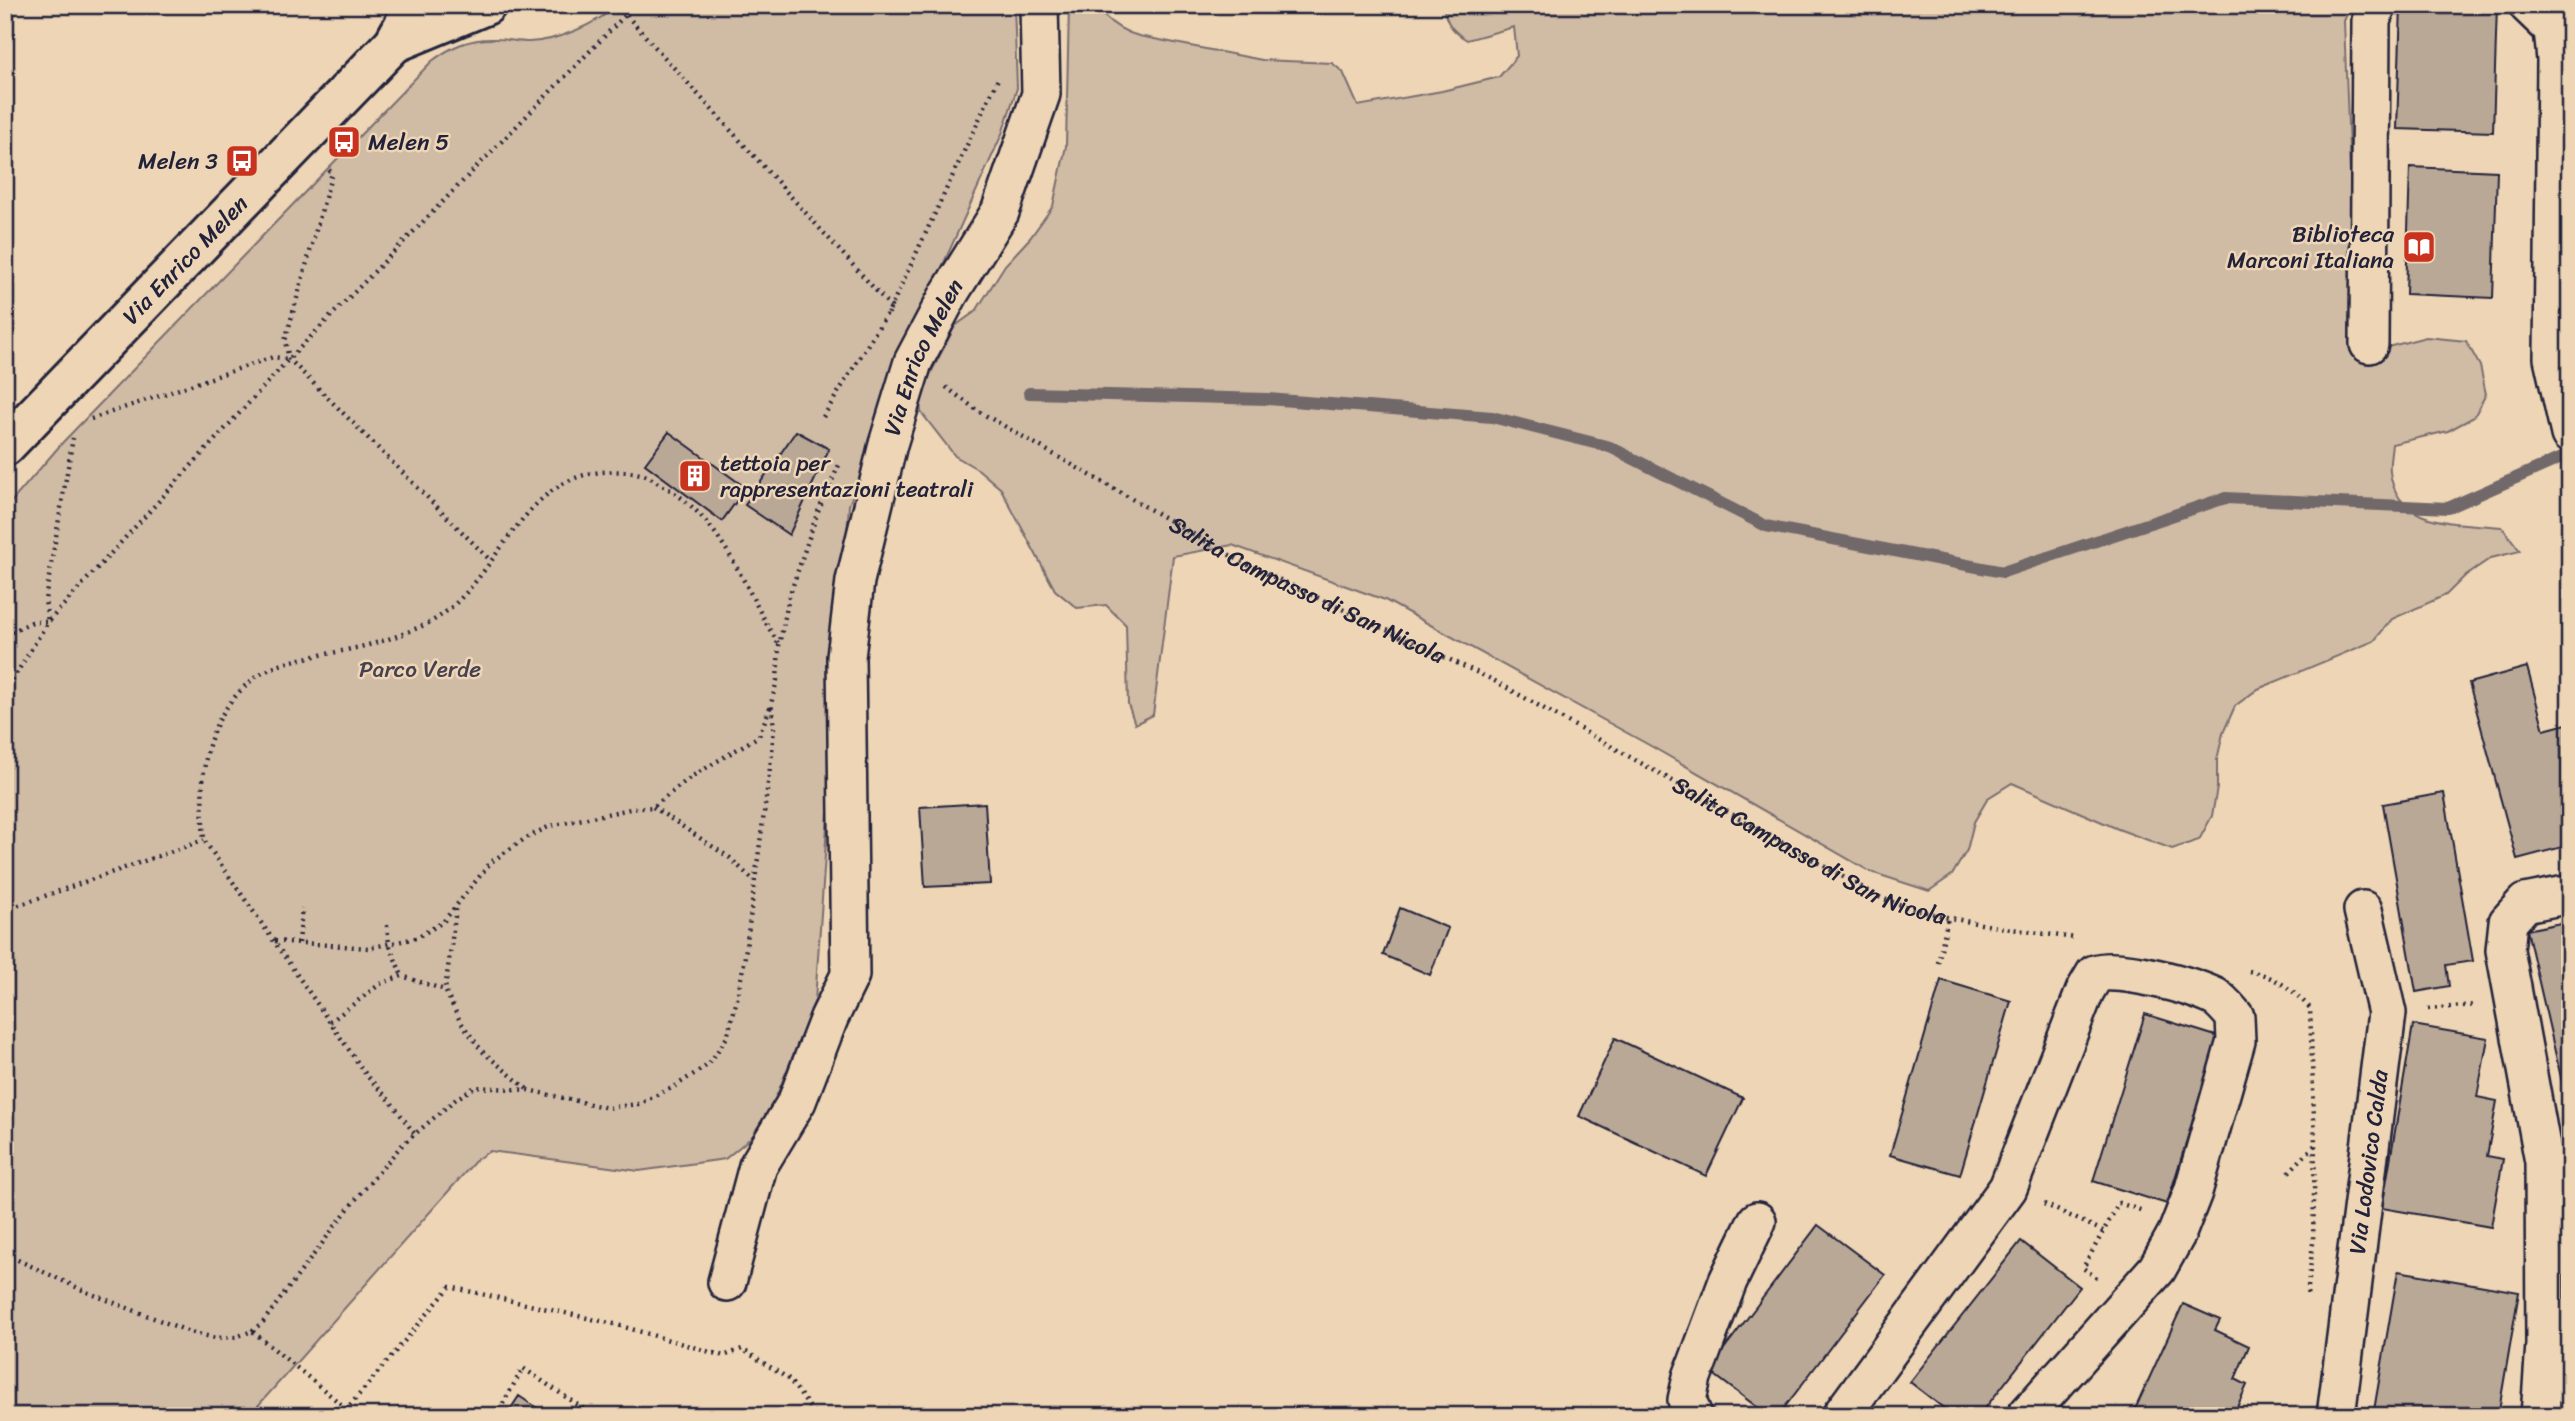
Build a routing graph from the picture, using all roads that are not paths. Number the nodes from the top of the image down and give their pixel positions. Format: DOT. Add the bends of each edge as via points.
graph roads {
  1 [pos="415,5"];
  2 [pos="486,5"];
  3 [pos="1040,5"];
  4 [pos="2377,5"];
  5 [pos="2528,5"];
  6 [pos="394,43"];
  7 [pos="2369,344"];
  8 [pos="2570,434"];
  9 [pos="5,446"];
  10 [pos="2570,894"];
  11 [pos="2363,910"];
  12 [pos="1757,1222"];
  13 [pos="727,1282"];
  14 [pos="1693,1416"];
  15 [pos="1841,1416"];
  16 [pos="2026,1416"];
  17 [pos="2336,1416"];
  18 [pos="2540,1416"];
  1 -- 6 [label="street, Via Enrico Melen"];
  2 -- 6 [label="street, Via Enrico Melen"];
  3 -- 13 [label="street, Via Enrico Melen" via="1041,94 1000,212 913,362 855,581 846,657 850,975 797,1101 758,1166"];
  4 -- 7 [label="street" via="2371,21"];
  5 -- 8 [label="street" via="2553,29 2553,358"];
  6 -- 9 [label="street, Via Enrico Melen"];
  10 -- 18 [label="street" via="2525,903 2508,922 2505,950 2544,1162 2545,1345"];
  11 -- 17 [label="street, Via Lodovico Calda" via="2387,1013"];
  12 -- 14 [label="street" via="1728,1281 1692,1377 1687,1401"];
  15 -- 16 [label="street" via="2008,1188 2095,974 2141,974 2202,993 2221,1002 2235,1017 2235,1041 2177,1233 2157,1269"];
}
